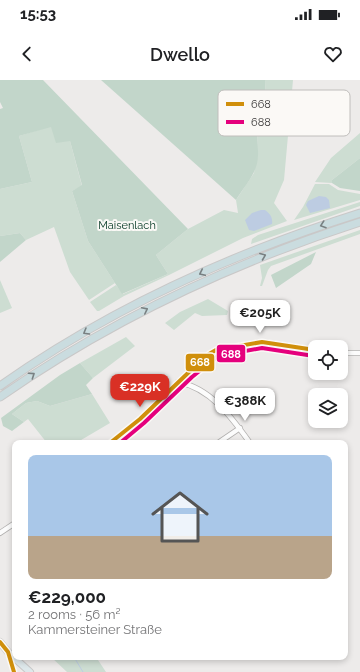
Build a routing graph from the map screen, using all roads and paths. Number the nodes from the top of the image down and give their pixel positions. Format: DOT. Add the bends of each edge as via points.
graph roads {
  1 [pos="360,213"];
  2 [pos="360,222"];
  3 [pos="308,349"];
  4 [pos="348,353"];
  5 [pos="360,353"];
  6 [pos="178,382"];
  7 [pos="0,386"];
  8 [pos="0,397"];
  9 [pos="240,428"];
  10 [pos="114,440"];
  11 [pos="222,440"];
  12 [pos="248,440"];
  13 [pos="12,525"];
  14 [pos="0,532"];
  15 [pos="0,642"];
  16 [pos="12,656"];
  17 [pos="17,660"];
  18 [pos="30,672"];
  1 -- 7 [label="highway, one-way" via="268,245 164,290 72,340"];
  8 -- 2 [label="highway, one-way" via="82,344 177,294 272,252"];
  3 -- 6 [label="street" via="262,342 216,350"];
  4 -- 5 [label="street"];
  6 -- 9 [label="street" via="190,384 209,395"];
  6 -- 10 [label="street"];
  9 -- 11 [label="street"];
  9 -- 12 [label="street"];
  13 -- 14 [label="street"];
  15 -- 16 [label="main road"];
  17 -- 18 [label="main road"];
}
